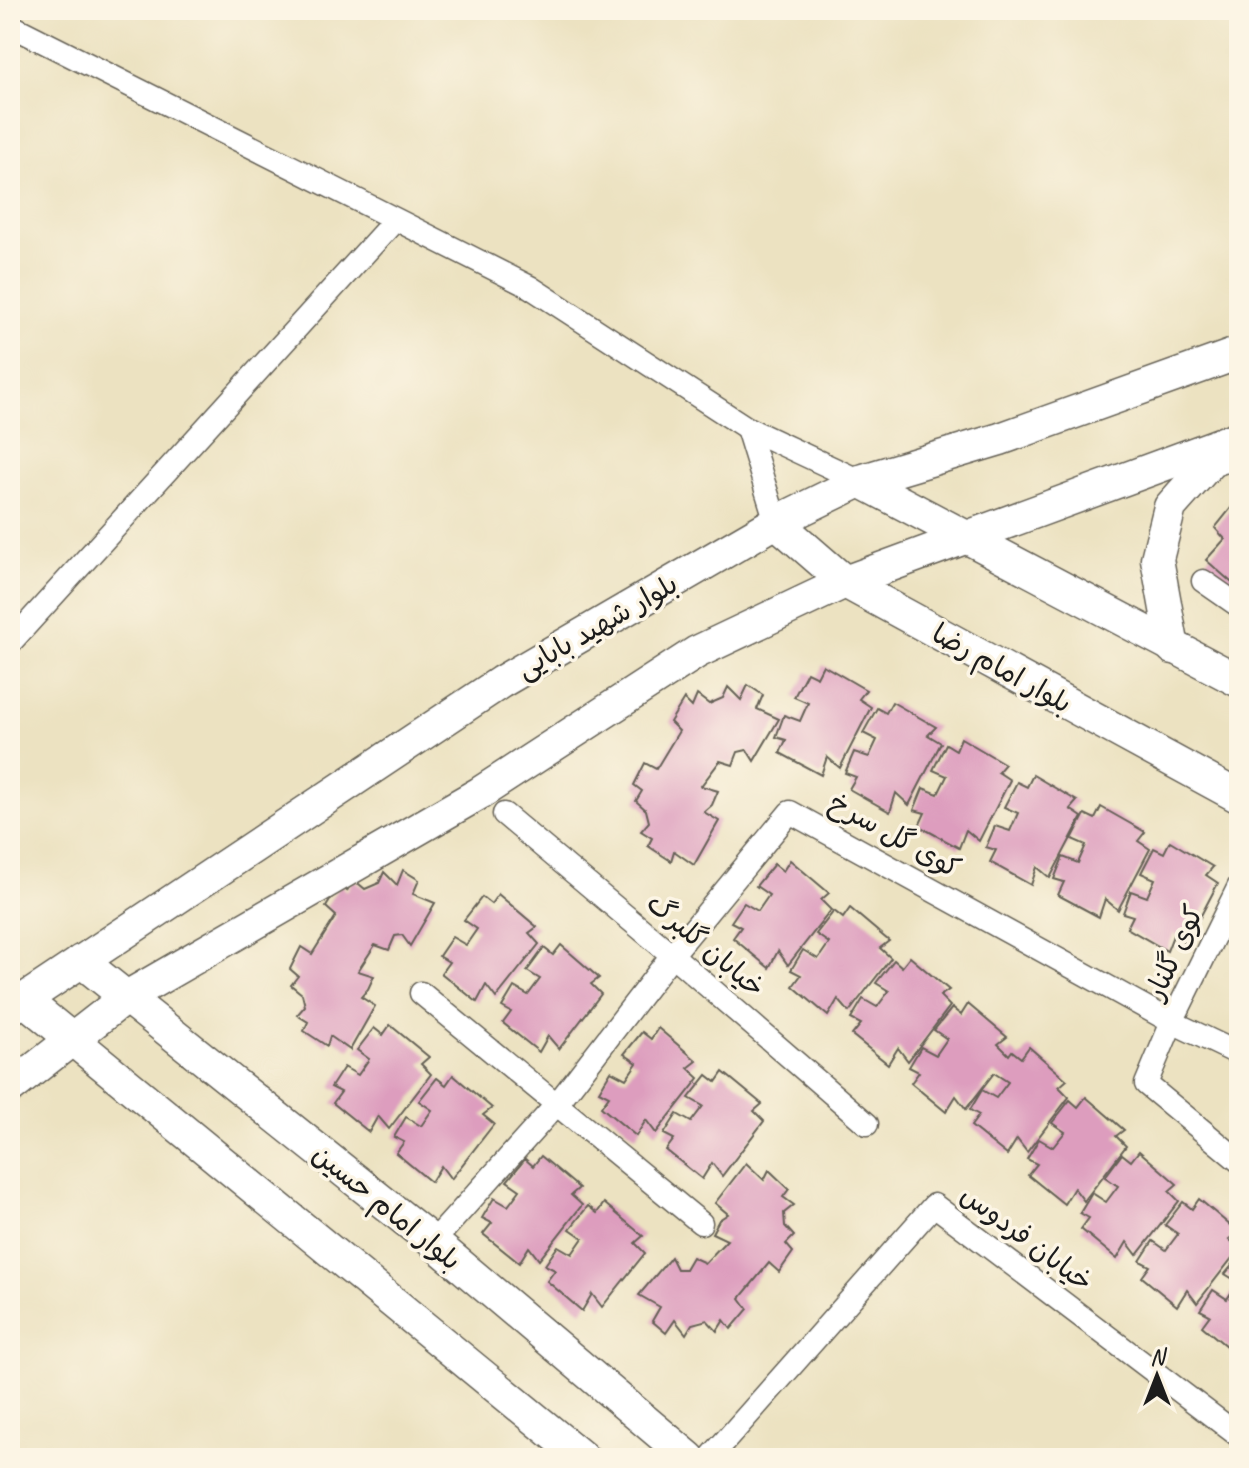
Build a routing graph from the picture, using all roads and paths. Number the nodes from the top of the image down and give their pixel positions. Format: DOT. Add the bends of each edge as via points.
graph roads {
  1 [pos="10,25"];
  2 [pos="395,220"];
  3 [pos="1239,353"];
  4 [pos="747,428"];
  5 [pos="1239,437"];
  6 [pos="1239,451"];
  7 [pos="860,481"];
  8 [pos="776,522"];
  9 [pos="963,538"];
  10 [pos="1203,581"];
  11 [pos="845,582"];
  12 [pos="1239,606"];
  13 [pos="10,643"];
  14 [pos="1173,648"];
  15 [pos="1239,681"];
  16 [pos="1239,797"];
  17 [pos="504,814"];
  18 [pos="1239,886"];
  19 [pos="672,955"];
  20 [pos="81,961"];
  21 [pos="421,993"];
  22 [pos="125,998"];
  23 [pos="16,1004"];
  24 [pos="1172,1022"];
  25 [pos="72,1039"];
  26 [pos="1239,1054"];
  27 [pos="10,1088"];
  28 [pos="557,1104"];
  29 [pos="867,1124"];
  30 [pos="1239,1161"];
  31 [pos="701,1223"];
  32 [pos="433,1242"];
  33 [pos="1239,1436"];
  34 [pos="583,1458"];
  35 [pos="689,1458"];
  36 [pos="710,1458"];
  1 -- 2 [label="street"];
  2 -- 4 [label="street" via="530,287"];
  2 -- 13 [label="street"];
  3 -- 7 [label="main road, بلوار شهید بابایی" via="1000,439"];
  4 -- 7 [label="street"];
  4 -- 8 [label="street"];
  5 -- 9 [label="main road"];
  6 -- 14 [label="main road" via="1211,461 1170,507 1157,559"];
  7 -- 8 [label="main road, بلوار شهید بابایی"];
  7 -- 9 [label="main road"];
  8 -- 11 [label="main road, بلوار امام رضا"];
  8 -- 20 [label="main road, بلوار شهید بابایی" via="501,682"];
  9 -- 11 [label="main road"];
  9 -- 14 [label="main road"];
  10 -- 12 [label="street"];
  11 -- 16 [label="main road, بلوار امام رضا"];
  11 -- 22 [label="main road" via="697,652 480,793"];
  14 -- 15 [label="main road"];
  17 -- 19 [label="street, خیابان گلبرگ"];
  18 -- 24 [label="street, کوی گلنار"];
  19 -- 24 [label="street, کوی گل سرخ" via="790,812"];
  19 -- 28 [label="street, کوی گل سرخ"];
  19 -- 29 [label="street, خیابان گلبرگ"];
  20 -- 22 [label="main road, بلوار امام حسین"];
  20 -- 23 [label="main road, بلوار شهید بابایی"];
  21 -- 28 [label="street"];
  22 -- 25 [label="main road"];
  22 -- 32 [label="main road, بلوار امام حسین"];
  23 -- 25 [label="main road"];
  24 -- 26 [label="street, کوی گلنار"];
  24 -- 30 [label="street" via="1146,1084"];
  25 -- 27 [label="main road"];
  25 -- 34 [label="main road"];
  28 -- 31 [label="street"];
  28 -- 32 [label="street, کوی گل سرخ"];
  32 -- 35 [label="main road, بلوار امام حسین"];
  33 -- 36 [label="street, خیابان فردوس" via="934,1205"];
}
